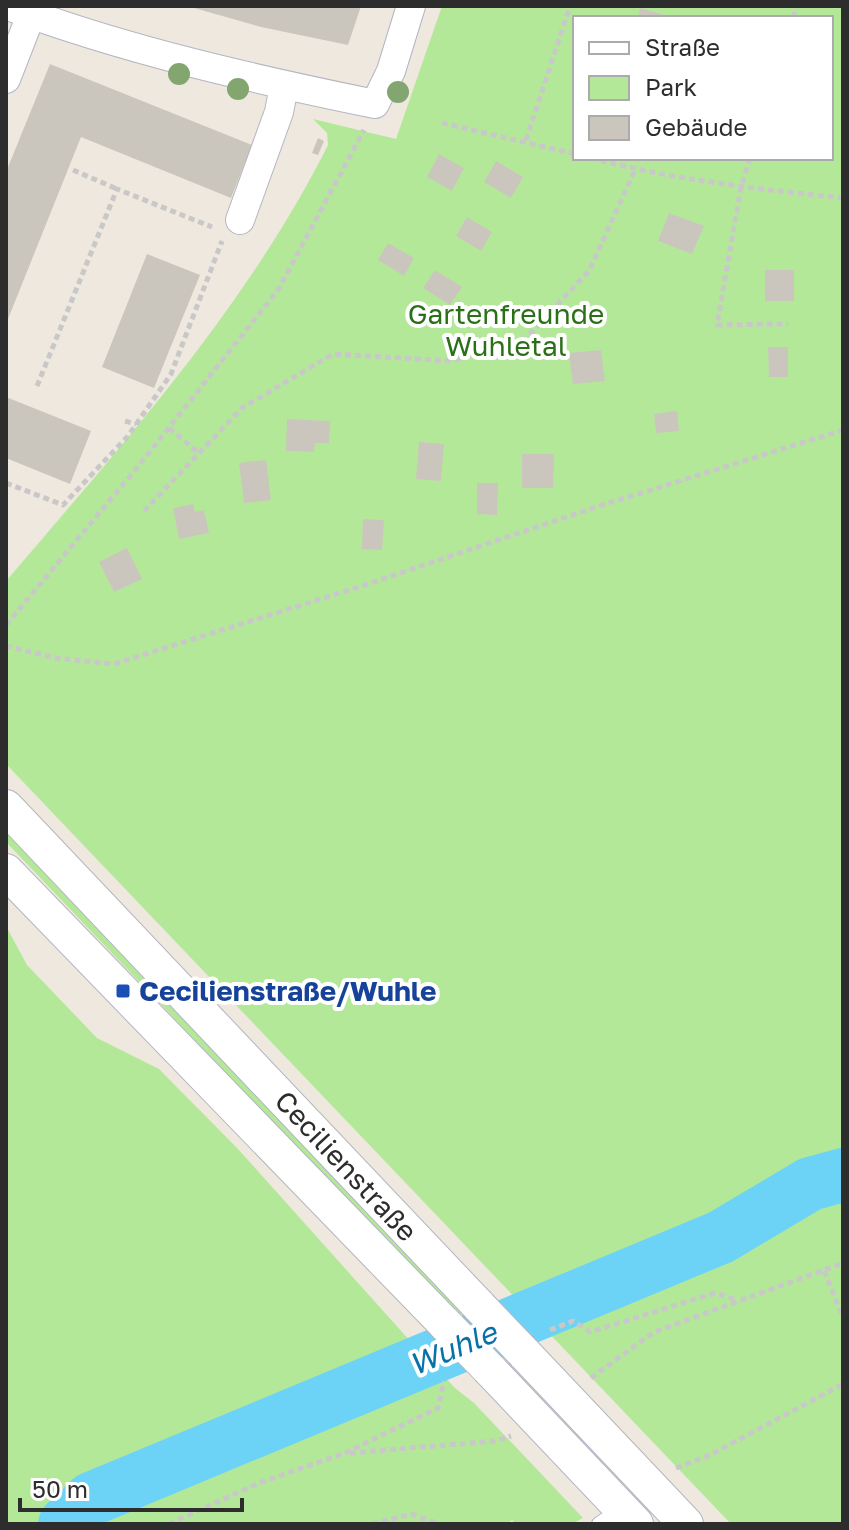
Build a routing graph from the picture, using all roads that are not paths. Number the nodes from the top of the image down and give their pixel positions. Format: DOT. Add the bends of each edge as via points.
graph roads {
  1 [pos="411,6"];
  2 [pos="20,10"];
  3 [pos="6,79"];
  4 [pos="284,86"];
  5 [pos="240,220"];
  6 [pos="6,807"];
  7 [pos="6,871"];
  8 [pos="619,1519"];
  9 [pos="686,1524"];
  1 -- 4 [label="street" via="375,104"];
  2 -- 3 [label="street"];
  2 -- 4 [label="street"];
  4 -- 5 [label="street"];
  6 -- 9 [label="street, Cecilienstraße, bridge"];
  7 -- 8 [label="street, Cecilienstraße, bridge" via="490,1370"];
}
